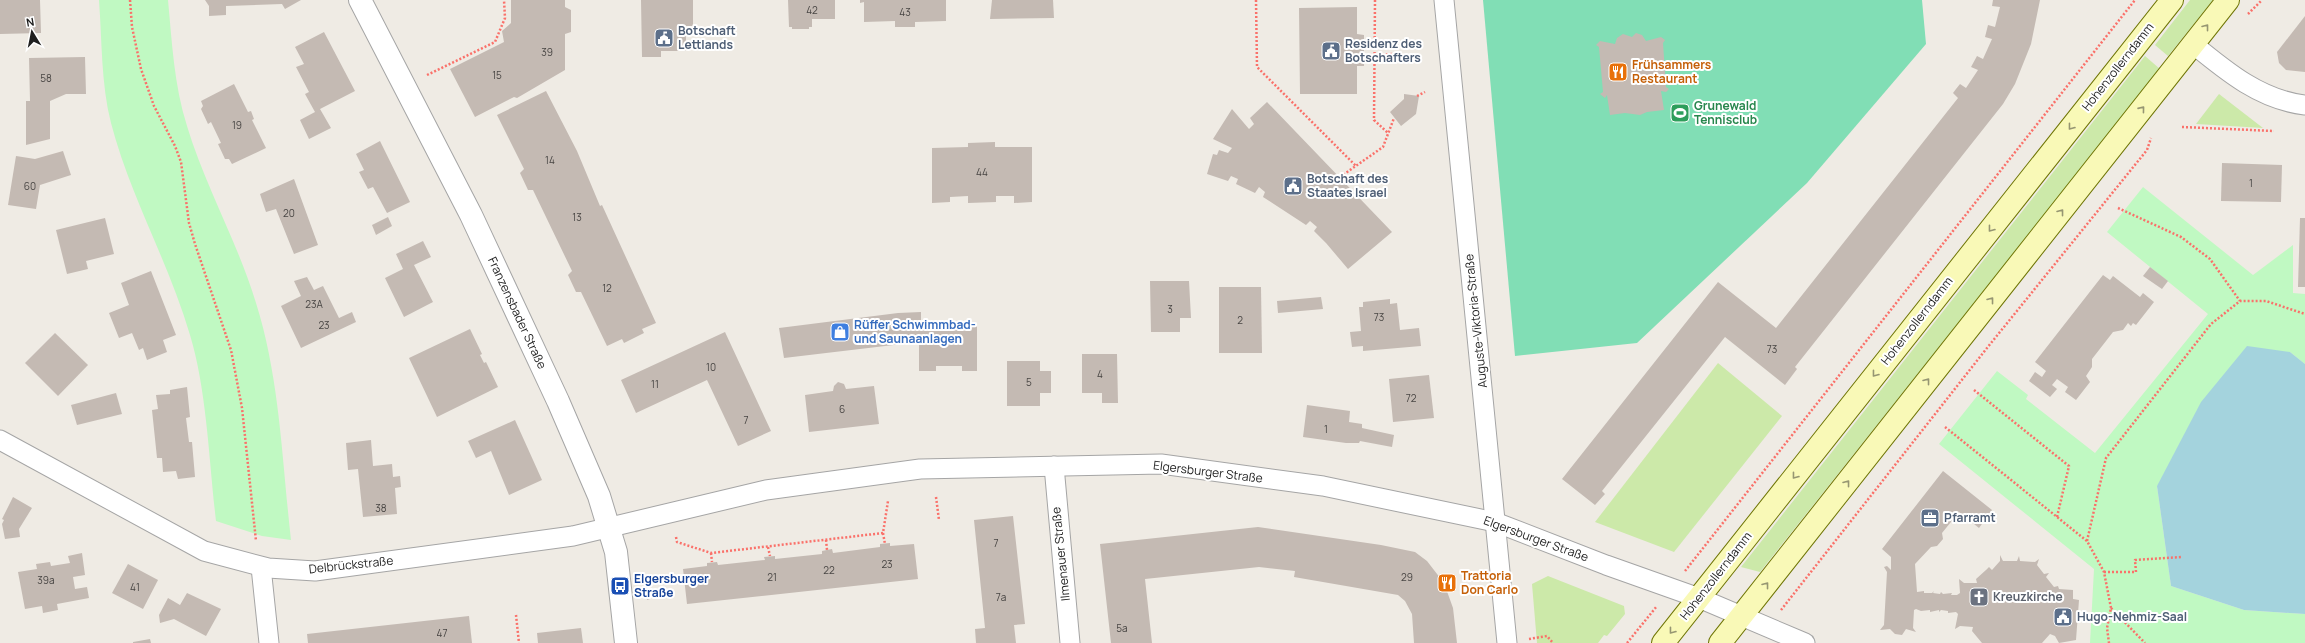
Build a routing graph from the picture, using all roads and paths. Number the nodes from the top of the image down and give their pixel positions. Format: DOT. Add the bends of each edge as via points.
graph roads {
  1 [pos="130,0"];
  2 [pos="360,0"];
  3 [pos="504,0"];
  4 [pos="1256,0"];
  5 [pos="1375,0"];
  6 [pos="1444,0"];
  7 [pos="2135,0"];
  8 [pos="2172,0"];
  9 [pos="2228,0"];
  10 [pos="2193,44"];
  11 [pos="1366,56"];
  12 [pos="1375,56"];
  13 [pos="1412,56"];
  14 [pos="427,75"];
  15 [pos="1426,92"];
  16 [pos="1417,96"];
  17 [pos="2305,105"];
  18 [pos="1394,118"];
  19 [pos="2182,127"];
  20 [pos="2274,131"];
  21 [pos="1388,133"];
  22 [pos="2151,136"];
  23 [pos="1356,166"];
  24 [pos="1340,177"];
  25 [pos="2118,208"];
  26 [pos="2240,301"];
  27 [pos="2305,314"];
  28 [pos="1974,390"];
  29 [pos="1945,427"];
  30 [pos="0,440"];
  31 [pos="1054,466"];
  32 [pos="936,497"];
  33 [pos="888,501"];
  34 [pos="2057,517"];
  35 [pos="939,520"];
  36 [pos="1495,522"];
  37 [pos="610,528"];
  38 [pos="883,533"];
  39 [pos="676,537"];
  40 [pos="826,540"];
  41 [pos="256,541"];
  42 [pos="2087,541"];
  43 [pos="884,544"];
  44 [pos="768,547"];
  45 [pos="827,550"];
  46 [pos="711,553"];
  47 [pos="1697,554"];
  48 [pos="770,556"];
  49 [pos="2181,557"];
  50 [pos="712,562"];
  51 [pos="261,567"];
  52 [pos="2104,572"];
  53 [pos="1801,584"];
  54 [pos="1699,598"];
  55 [pos="2111,608"];
  56 [pos="516,615"];
  57 [pos="1742,616"];
  58 [pos="1635,632"];
  59 [pos="1507,642"];
  60 [pos="269,643"];
  61 [pos="519,643"];
  62 [pos="626,643"];
  63 [pos="1070,643"];
  64 [pos="1553,643"];
  65 [pos="1627,643"];
  66 [pos="1663,643"];
  67 [pos="1720,643"];
  68 [pos="1805,643"];
  69 [pos="2109,643"];
  70 [pos="2145,643"];
  1 -- 41 [label="path" via="132,28 140,69 154,106 181,162 195,244 231,350 242,408"];
  2 -- 37 [label="street, Franzensbader Straße" via="471,215 558,401"];
  3 -- 14 [label="path" via="504,18 495,42"];
  4 -- 23 [label="path" via="1257,67"];
  5 -- 12 [label="path"];
  6 -- 36 [label="street, Auguste-Viktoria-Straße"];
  7 -- 47 [label="path"];
  8 -- 54 [label="main road, Hohenzollerndamm, one-way"];
  10 -- 9 [label="main road, one-way"];
  10 -- 17 [label="street" via="2226,72 2253,88 2284,103"];
  57 -- 10 [label="main road, one-way"];
  11 -- 12 [label="path"];
  12 -- 13 [label="path"];
  12 -- 21 [label="path" via="1374,120"];
  15 -- 16 [label="path"];
  18 -- 21 [label="path"];
  19 -- 20 [label="path"];
  21 -- 23 [label="path" via="1383,147"];
  22 -- 53 [label="path" via="2146,150"];
  23 -- 24 [label="path"];
  25 -- 26 [label="path" via="2181,237 2210,259"];
  26 -- 27 [label="path" via="2266,301"];
  26 -- 42 [label="path" via="2211,324 2106,458"];
  28 -- 34 [label="path" via="2069,466"];
  29 -- 34 [label="path"];
  30 -- 51 [label="street, Delbrückstraße" via="204,551"];
  31 -- 36 [label="street, Elgersburger Straße" via="1161,464 1323,486"];
  31 -- 37 [label="street, Elgersburger Straße" via="920,468 766,490"];
  31 -- 63 [label="street, Ilmenauer Straße"];
  32 -- 35 [label="path"];
  33 -- 38 [label="path"];
  34 -- 42 [label="path"];
  36 -- 54 [label="street, Elgersburger Straße"];
  36 -- 59 [label="street, Auguste-Viktoria-Straße"];
  37 -- 51 [label="street, Delbrückstraße" via="532,543 315,571"];
  37 -- 62 [label="street, Franzensbader Straße" via="616,552"];
  38 -- 40 [label="path"];
  38 -- 43 [label="path"];
  39 -- 46 [label="path" via="678,542"];
  40 -- 44 [label="path"];
  40 -- 45 [label="path"];
  42 -- 52 [label="path"];
  44 -- 46 [label="path"];
  44 -- 48 [label="path"];
  46 -- 50 [label="path"];
  49 -- 52 [label="path" via="2135,560 2136,572"];
  51 -- 60 [label="street"];
  52 -- 55 [label="path"];
  54 -- 57 [label="street, Elgersburger Straße"];
  54 -- 66 [label="main road, Hohenzollerndamm, one-way"];
  55 -- 69 [label="path" via="2107,628"];
  55 -- 70 [label="path"];
  56 -- 61 [label="path"];
  57 -- 67 [label="main road"];
  57 -- 68 [label="street, Elgersburger Straße"];
  58 -- 65 [label="path"];
  59 -- 64 [label="path" via="1547,636"];
}
